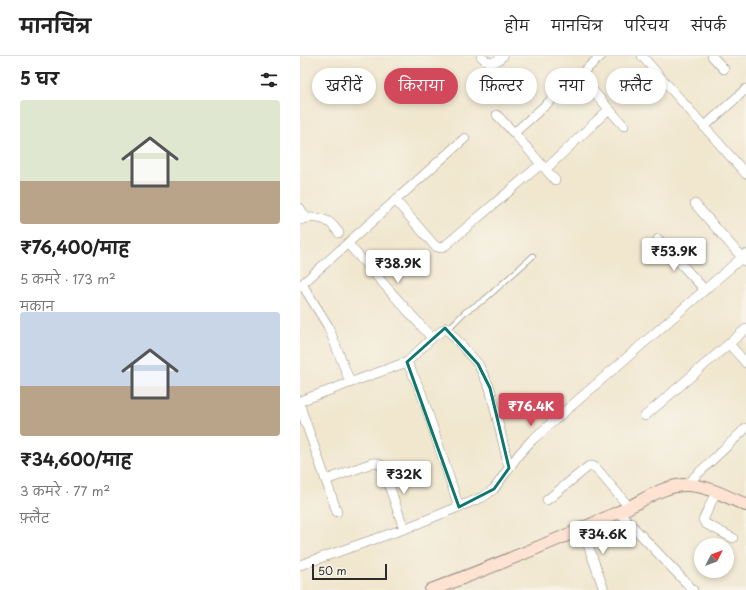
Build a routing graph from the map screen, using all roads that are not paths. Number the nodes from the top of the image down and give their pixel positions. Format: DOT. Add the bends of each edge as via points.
graph roads {
  1 [pos="481,56"];
  2 [pos="503,56"];
  3 [pos="601,56"];
  4 [pos="642,56"];
  5 [pos="712,56"];
  6 [pos="587,68"];
  7 [pos="724,69"];
  8 [pos="746,89"];
  9 [pos="598,97"];
  10 [pos="546,104"];
  11 [pos="609,109"];
  12 [pos="497,115"];
  13 [pos="624,126"];
  14 [pos="704,127"];
  15 [pos="514,133"];
  16 [pos="465,138"];
  17 [pos="543,167"];
  18 [pos="745,170"];
  19 [pos="555,180"];
  20 [pos="396,201"];
  21 [pos="695,204"];
  22 [pos="300,208"];
  23 [pos="303,219"];
  24 [pos="339,233"];
  25 [pos="658,239"];
  26 [pos="348,244"];
  27 [pos="534,256"];
  28 [pos="745,258"];
  29 [pos="301,285"];
  30 [pos="705,290"];
  31 [pos="448,329"];
  32 [pos="746,329"];
  33 [pos="432,338"];
  34 [pos="729,344"];
  35 [pos="407,362"];
  36 [pos="746,363"];
  37 [pos="350,382"];
  38 [pos="300,401"];
  39 [pos="300,406"];
  40 [pos="645,416"];
  41 [pos="746,428"];
  42 [pos="509,468"];
  43 [pos="326,480"];
  44 [pos="686,485"];
  45 [pos="716,492"];
  46 [pos="547,500"];
  47 [pos="746,506"];
  48 [pos="460,507"];
  49 [pos="624,510"];
  50 [pos="337,512"];
  51 [pos="404,528"];
  52 [pos="582,528"];
  53 [pos="733,538"];
  54 [pos="300,565"];
  55 [pos="431,590"];
  56 [pos="604,590"];
  57 [pos="693,590"];
  1 -- 2 [label="street" via="491,63"];
  3 -- 6 [label="street"];
  4 -- 14 [label="street"];
  5 -- 7 [label="street"];
  8 -- 14 [label="street"];
  9 -- 11 [label="street"];
  10 -- 15 [label="street"];
  11 -- 13 [label="street"];
  11 -- 17 [label="street"];
  12 -- 15 [label="street"];
  14 -- 18 [label="street"];
  15 -- 17 [label="street"];
  16 -- 20 [label="street"];
  17 -- 19 [label="street"];
  17 -- 20 [label="street" via="441,248 435,246"];
  20 -- 26 [label="street"];
  21 -- 28 [label="street"];
  22 -- 23 [label="street"];
  23 -- 24 [label="street" via="328,221"];
  25 -- 30 [label="street"];
  26 -- 29 [label="street"];
  26 -- 33 [label="street"];
  27 -- 31 [label="lane"];
  28 -- 30 [label="street"];
  29 -- 37 [label="street" via="328,326"];
  30 -- 42 [label="street" via="532,440"];
  31 -- 33 [label="street"];
  31 -- 42 [label="street" via="478,364 490,388"];
  32 -- 34 [label="street"];
  33 -- 35 [label="street"];
  34 -- 36 [label="street"];
  34 -- 40 [label="street"];
  35 -- 37 [label="street"];
  35 -- 48 [label="street" via="421,392"];
  37 -- 38 [label="street"];
  39 -- 43 [label="street"];
  41 -- 44 [label="street"];
  42 -- 48 [label="street" via="489,494"];
  43 -- 50 [label="street"];
  43 -- 51 [label="street" via="372,463 380,464"];
  44 -- 45 [label="street"];
  44 -- 49 [label="street" via="662,490"];
  45 -- 47 [label="street"];
  45 -- 53 [label="street" via="704,522"];
  46 -- 49 [label="street" via="592,466 596,468"];
  48 -- 51 [label="street"];
  49 -- 52 [label="street"];
  49 -- 57 [label="street"];
  51 -- 54 [label="street"];
  52 -- 55 [label="street"];
  52 -- 56 [label="street"];
}
